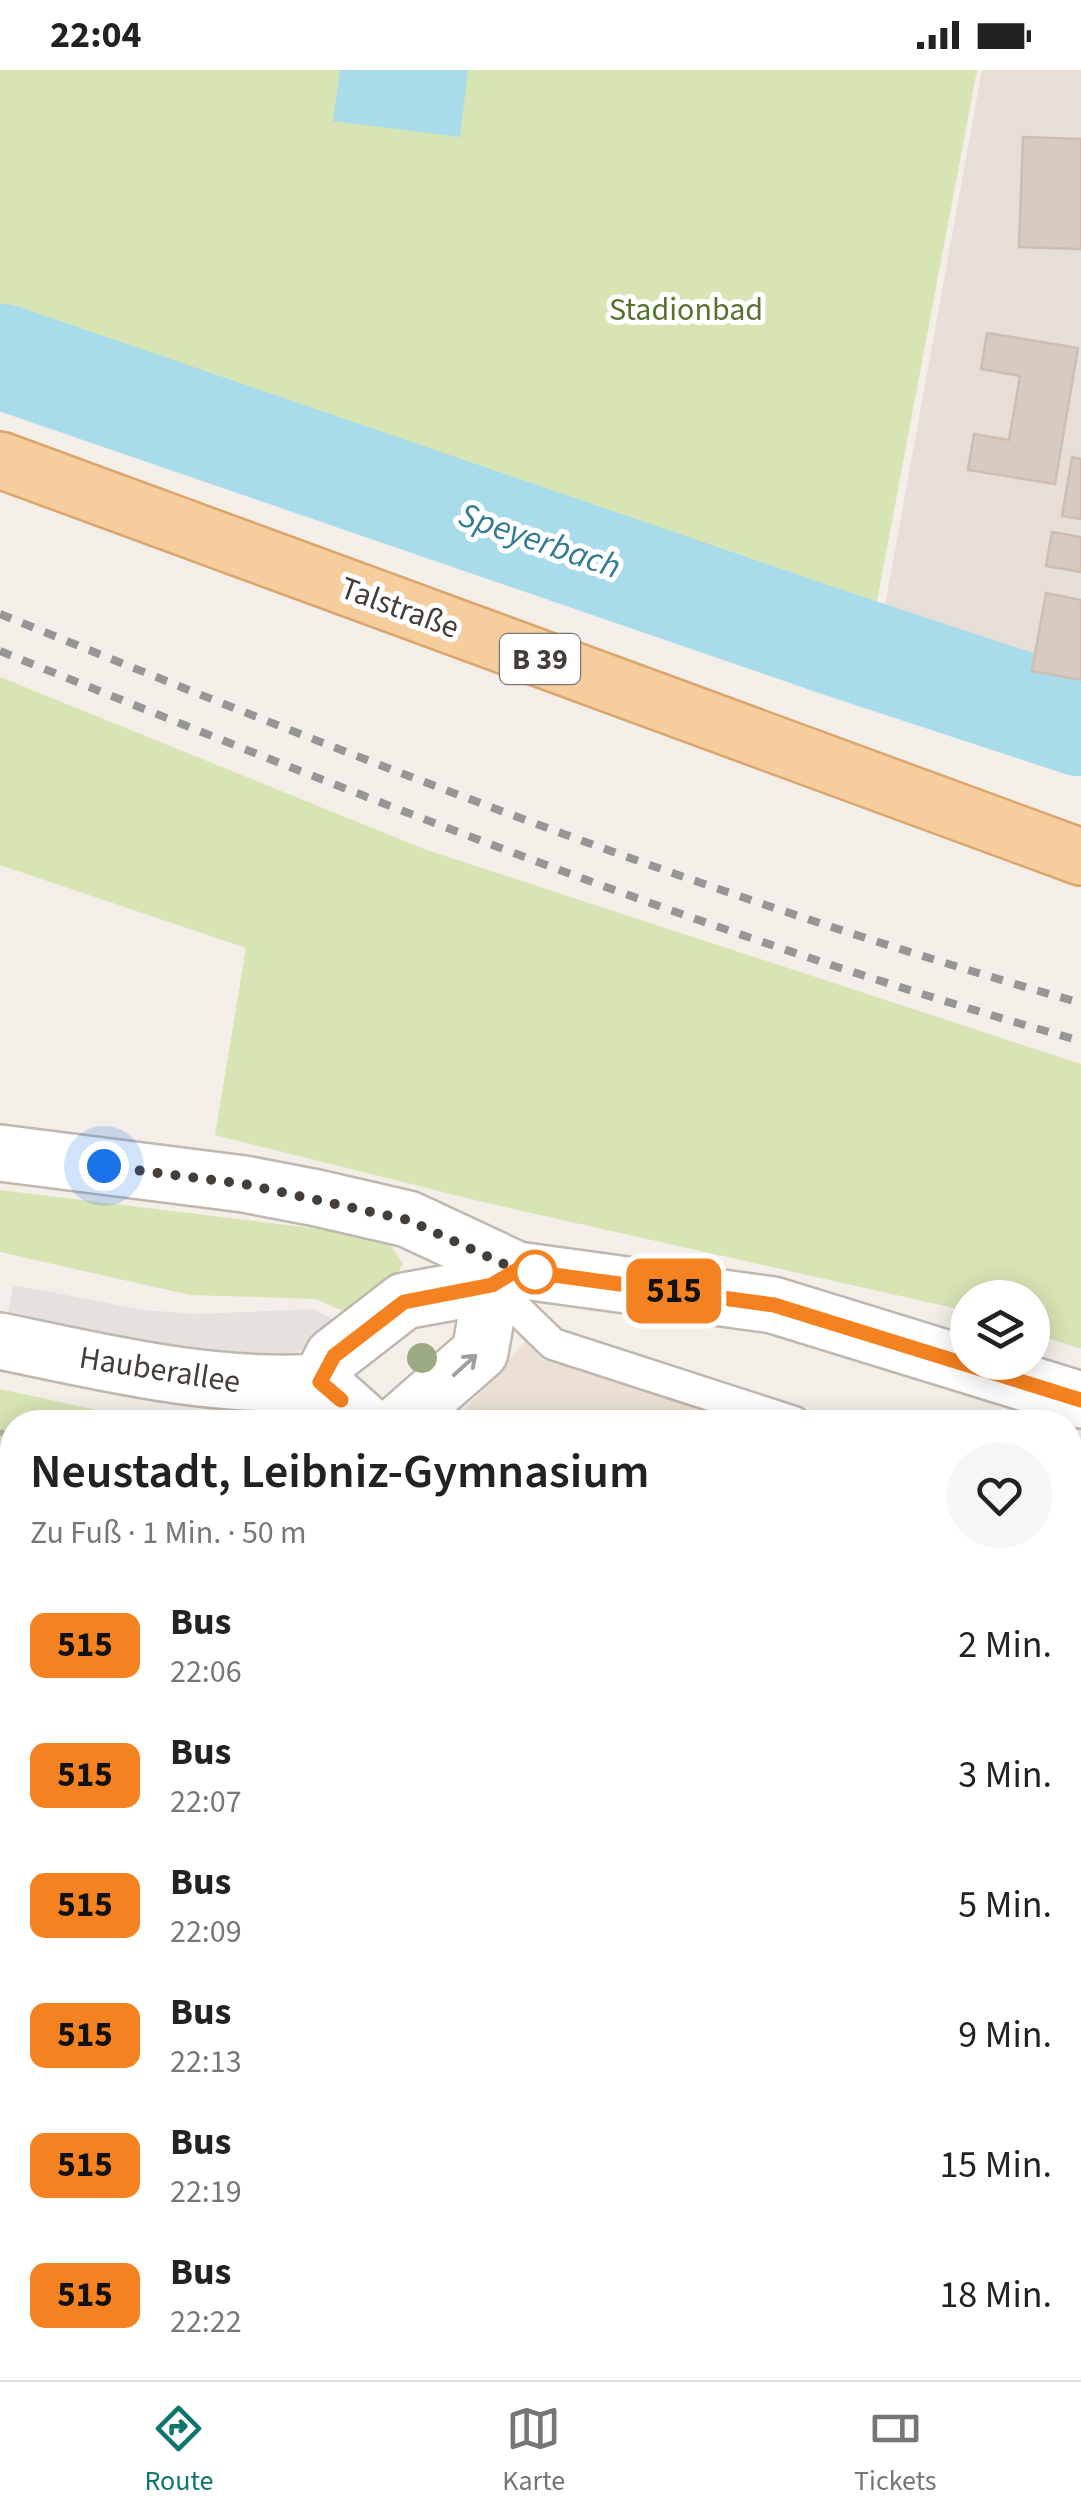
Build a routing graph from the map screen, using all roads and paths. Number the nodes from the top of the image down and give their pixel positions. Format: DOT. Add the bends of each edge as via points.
graph roads {
  1 [pos="0,460"];
  2 [pos="1081,857"];
  3 [pos="0,1154"];
  4 [pos="504,1277"];
  5 [pos="0,1341"];
  6 [pos="320,1382"];
  7 [pos="1081,1400"];
  8 [pos="352,1410"];
  9 [pos="414,1410"];
  10 [pos="757,1410"];
  1 -- 2 [label="main road, Talstraße / B 39"];
  3 -- 4 [label="street" via="244,1184 408,1220"];
  4 -- 6 [label="street" via="404,1302 334,1356"];
  4 -- 7 [label="street" via="774,1305"];
  9 -- 4 [label="street, one-way" via="480,1352"];
  4 -- 10 [label="lane" via="553,1344"];
  5 -- 6 [label="street, Hauberallee" via="150,1372 232,1382"];
  6 -- 8 [label="street"];
}
